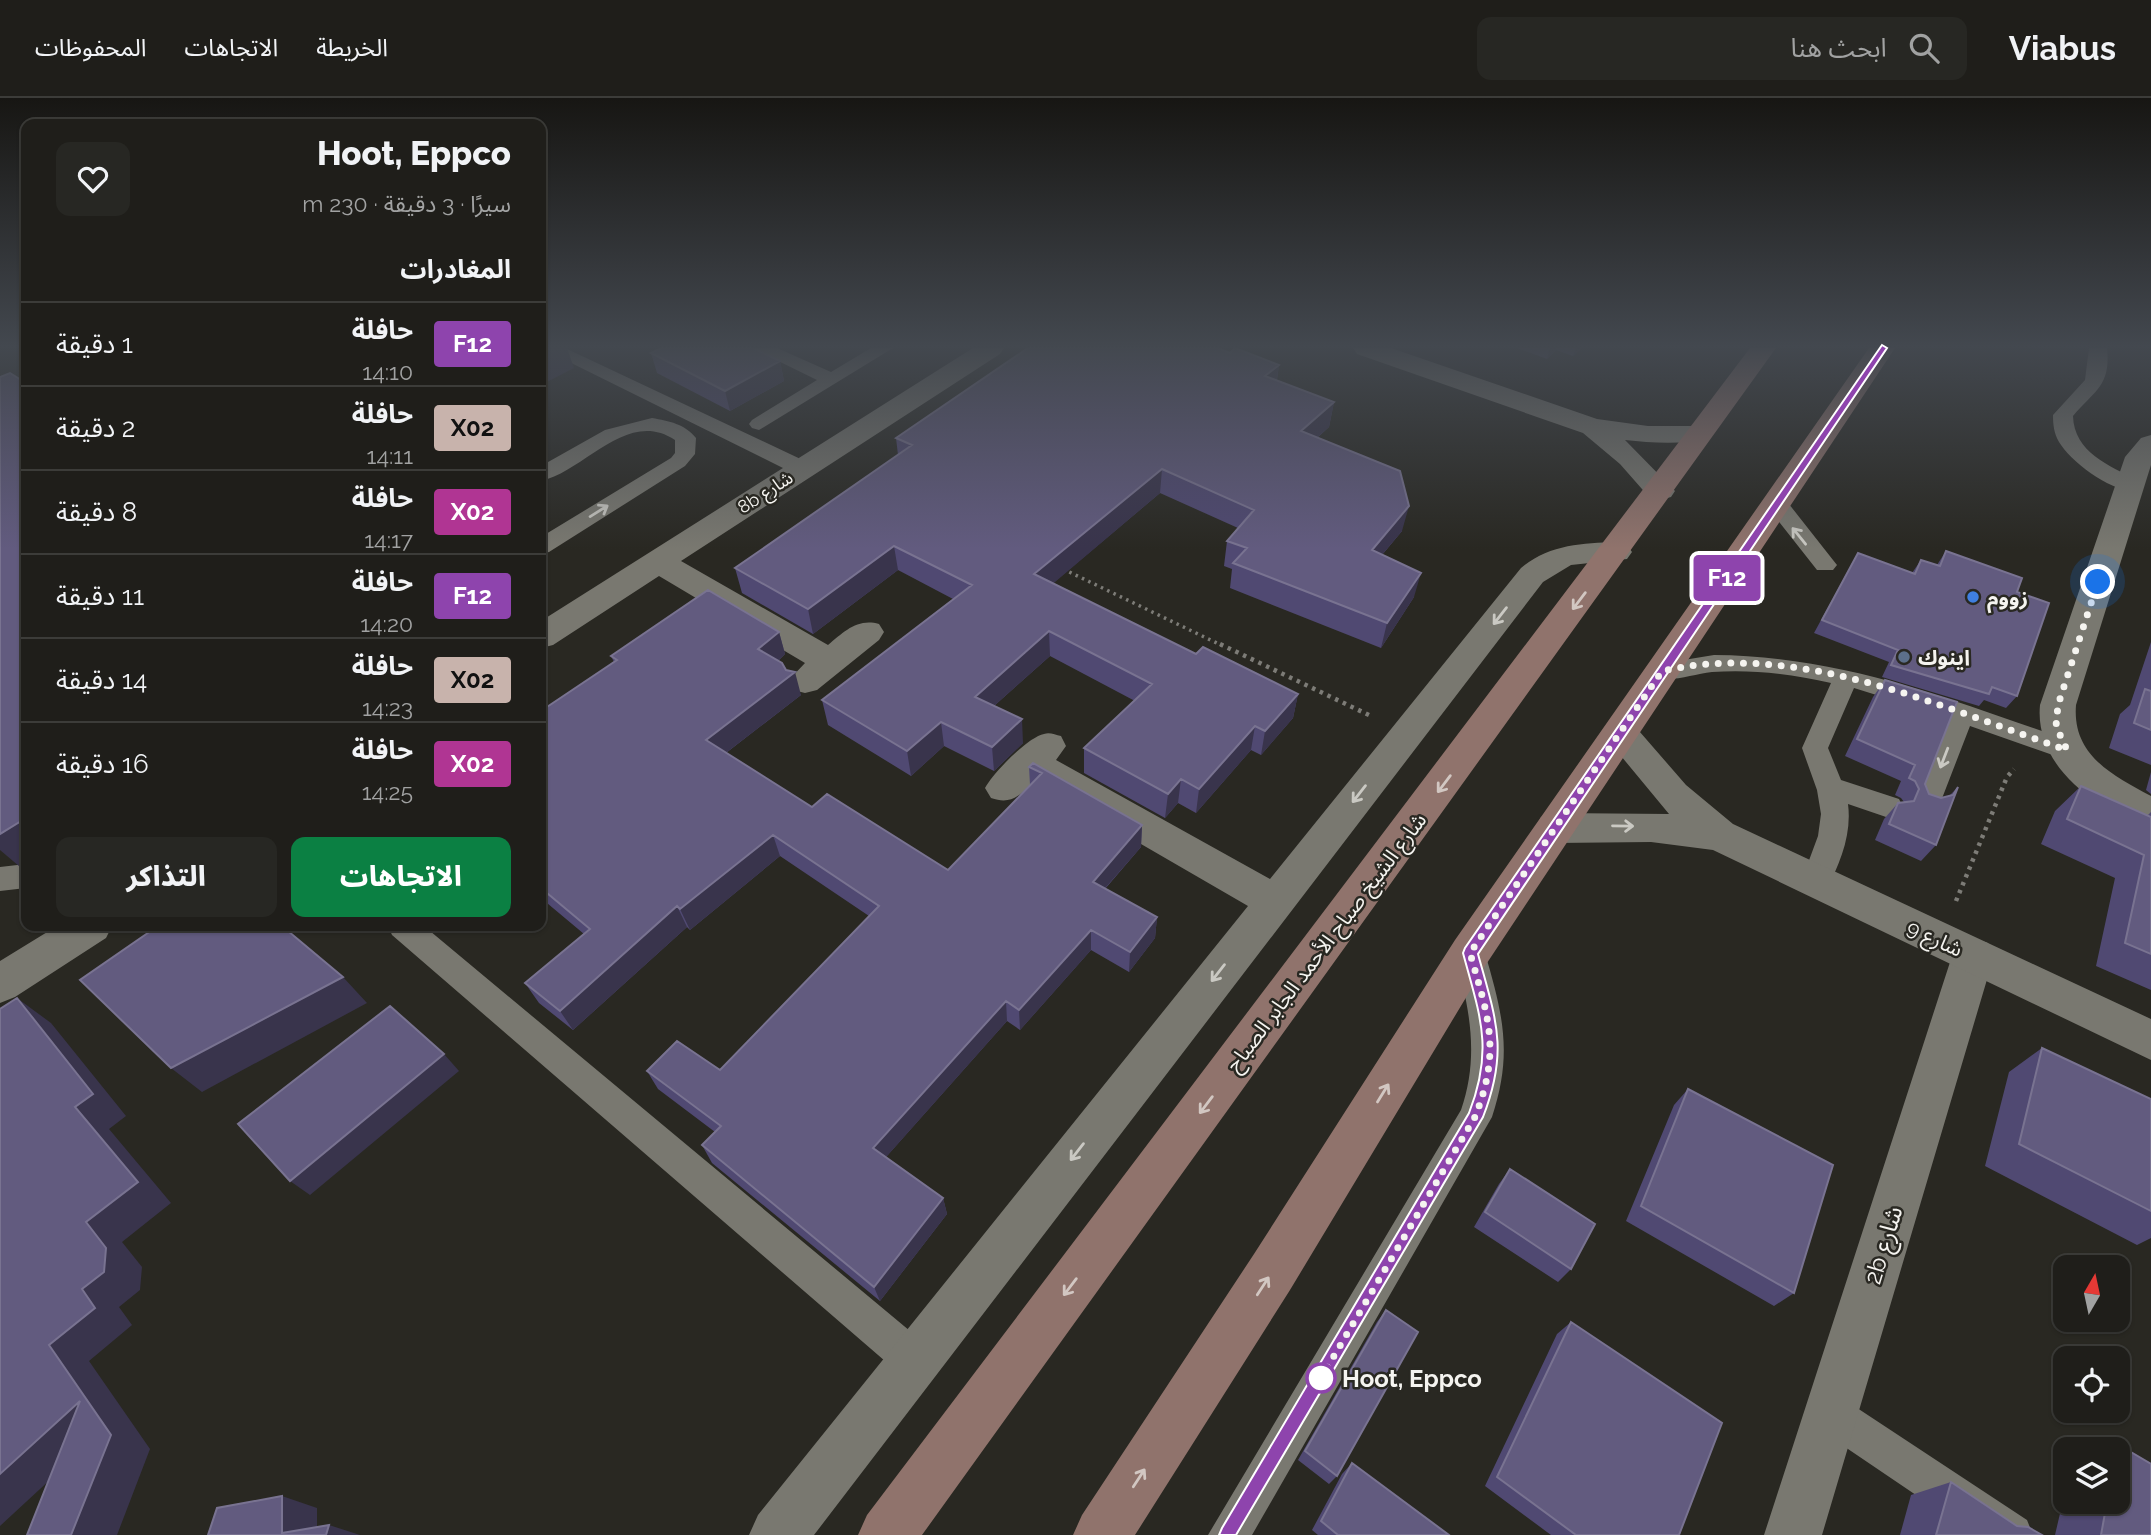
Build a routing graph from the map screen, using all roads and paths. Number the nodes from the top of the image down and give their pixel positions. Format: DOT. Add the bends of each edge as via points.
graph roads {
  1 [pos="690,415"];
  2 [pos="774,415"];
  3 [pos="884,415"];
  4 [pos="1560,415"];
  5 [pos="1713,415"];
  6 [pos="1834,415"];
  7 [pos="2063,415"];
  8 [pos="759,424"];
  9 [pos="1593,427"];
  10 [pos="1700,432"];
  11 [pos="2151,444"];
  12 [pos="801,468"];
  13 [pos="546,472"];
  14 [pos="2130,485"];
  15 [pos="1660,491"];
  16 [pos="1777,505"];
  17 [pos="546,544"];
  18 [pos="1616,552"];
  19 [pos="657,561"];
  20 [pos="1825,565"];
  21 [pos="1059,567"];
  22 [pos="867,632"];
  23 [pos="546,634"];
  24 [pos="1662,671"];
  25 [pos="1846,677"];
  26 [pos="1961,715"];
  27 [pos="1406,733"];
  28 [pos="1620,733"];
  29 [pos="2067,750"];
  30 [pos="1028,766"];
  31 [pos="1830,787"];
  32 [pos="1927,801"];
  33 [pos="1889,807"];
  34 [pos="2151,813"];
  35 [pos="1555,828"];
  36 [pos="1719,835"];
  37 [pos="21,877"];
  38 [pos="0,879"];
  39 [pos="1816,881"];
  40 [pos="1274,901"];
  41 [pos="82,931"];
  42 [pos="409,931"];
  43 [pos="1957,948"];
  44 [pos="1470,953"];
  45 [pos="0,984"];
  46 [pos="2151,1040"];
  47 [pos="914,1360"];
  48 [pos="1831,1414"];
  49 [pos="778,1535"];
  50 [pos="887,1535"];
  51 [pos="1102,1535"];
  52 [pos="1229,1535"];
  53 [pos="1793,1535"];
  54 [pos="2012,1535"];
  1 -- 12 [label="lane"];
  2 -- 8 [label="lane"];
  3 -- 12 [label="street, 8b شارع"];
  4 -- 9 [label="street"];
  5 -- 10 [label="main road, شارع الشيخ صباح الأحمد الجابر الصباح"];
  6 -- 16 [label="main road"];
  7 -- 14 [label="lane" via="2064,433 2093,464"];
  9 -- 10 [label="street" via="1648,434"];
  9 -- 15 [label="street"];
  10 -- 15 [label="main road, شارع الشيخ صباح الأحمد الجابر الصباح"];
  11 -- 14 [label="street" via="2142,451"];
  12 -- 19 [label="street, 8b شارع"];
  17 -- 13 [label="lane, one-way" via="678,462 685,454 686,438 670,427 629,427"];
  14 -- 29 [label="street" via="2058,705 2056,726"];
  15 -- 18 [label="main road, شارع الشيخ صباح الأحمد الجابر الصباح"];
  20 -- 16 [label="lane, one-way"];
  16 -- 24 [label="main road"];
  18 -- 27 [label="street, one-way" via="1565,556 1540,567"];
  18 -- 50 [label="main road, شارع الشيخ صباح الأحمد الجابر الصباح, one-way"];
  19 -- 22 [label="street" via="817,672"];
  19 -- 23 [label="street, 8b شارع"];
  21 -- 27 [label="path"];
  24 -- 25 [label="lane" via="1749,662"];
  24 -- 28 [label="main road"];
  25 -- 26 [label="lane"];
  25 -- 31 [label="lane" via="1815,748"];
  26 -- 29 [label="lane"];
  26 -- 32 [label="lane, one-way"];
  27 -- 40 [label="street, one-way"];
  28 -- 35 [label="main road"];
  28 -- 36 [label="street, شارع 9" via="1673,795"];
  29 -- 34 [label="street" via="2090,776"];
  29 -- 43 [label="path" via="2018,766 2007,777"];
  30 -- 40 [label="street"];
  31 -- 33 [label="lane"];
  31 -- 39 [label="lane" via="1836,808 1835,830"];
  35 -- 36 [label="street, شارع 9, one-way" via="1640,827"];
  35 -- 44 [label="main road"];
  36 -- 39 [label="street, شارع 9"];
  37 -- 38 [label="lane"];
  39 -- 43 [label="street, شارع 9"];
  40 -- 47 [label="street, one-way"];
  41 -- 45 [label="street"];
  42 -- 47 [label="lane"];
  43 -- 46 [label="street, شارع 9"];
  43 -- 48 [label="street, 2b شارع"];
  51 -- 44 [label="main road, one-way"];
  44 -- 52 [label="lane" via="1492,1051 1487,1087 1475,1117"];
  47 -- 49 [label="street"];
  48 -- 53 [label="street, 2b شارع"];
  48 -- 54 [label="lane"];
}
